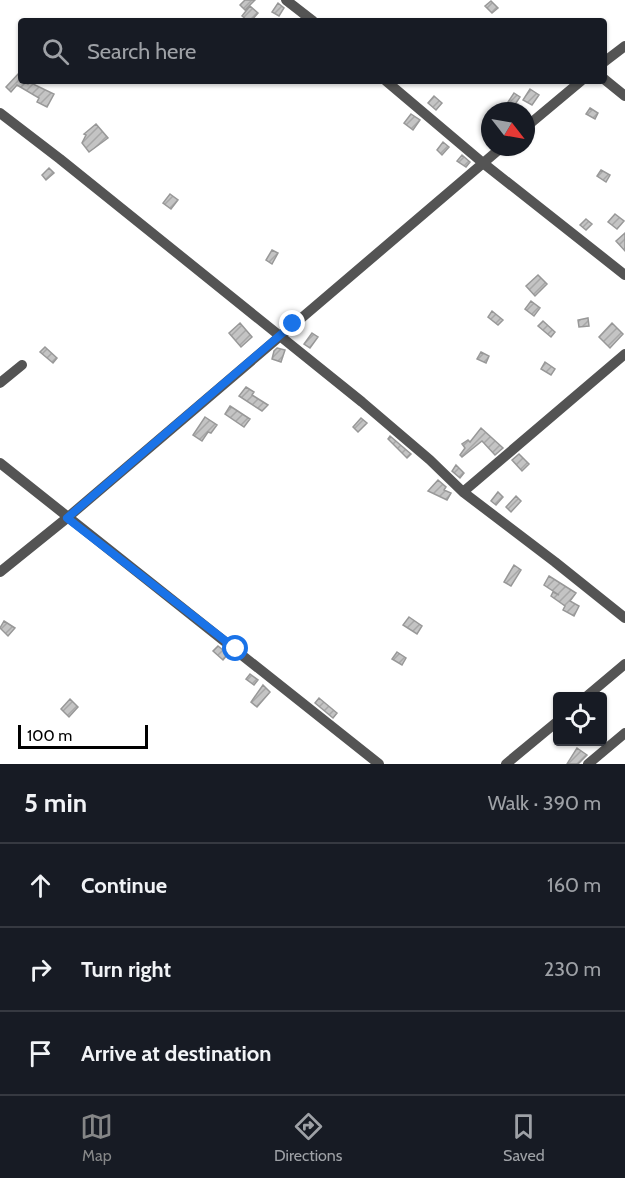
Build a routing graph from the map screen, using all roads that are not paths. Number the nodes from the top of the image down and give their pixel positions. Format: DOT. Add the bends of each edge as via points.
graph roads {
  1 [pos="286,0"];
  2 [pos="309,18"];
  3 [pos="625,46"];
  4 [pos="607,60"];
  5 [pos="607,81"];
  6 [pos="390,84"];
  7 [pos="577,84"];
  8 [pos="625,96"];
  9 [pos="0,113"];
  10 [pos="535,119"];
  11 [pos="491,156"];
  12 [pos="483,163"];
  13 [pos="625,275"];
  14 [pos="279,336"];
  15 [pos="625,354"];
  16 [pos="22,365"];
  17 [pos="0,383"];
  18 [pos="0,463"];
  19 [pos="463,492"];
  20 [pos="67,518"];
  21 [pos="0,572"];
  22 [pos="625,618"];
  23 [pos="625,664"];
  24 [pos="592,692"];
  25 [pos="553,725"];
  26 [pos="625,733"];
  27 [pos="379,764"];
  28 [pos="506,764"];
  29 [pos="588,764"];
  1 -- 2 [label="street"];
  3 -- 4 [label="street"];
  5 -- 8 [label="street"];
  6 -- 12 [label="street"];
  7 -- 10 [label="street"];
  9 -- 14 [label="street"];
  11 -- 12 [label="street"];
  12 -- 13 [label="street"];
  12 -- 14 [label="street"];
  14 -- 19 [label="street" via="362,402"];
  14 -- 20 [label="street"];
  15 -- 19 [label="street"];
  16 -- 17 [label="street"];
  18 -- 20 [label="street"];
  19 -- 22 [label="street"];
  20 -- 21 [label="street"];
  20 -- 27 [label="street"];
  23 -- 24 [label="street"];
  25 -- 28 [label="street"];
  26 -- 29 [label="street"];
}
